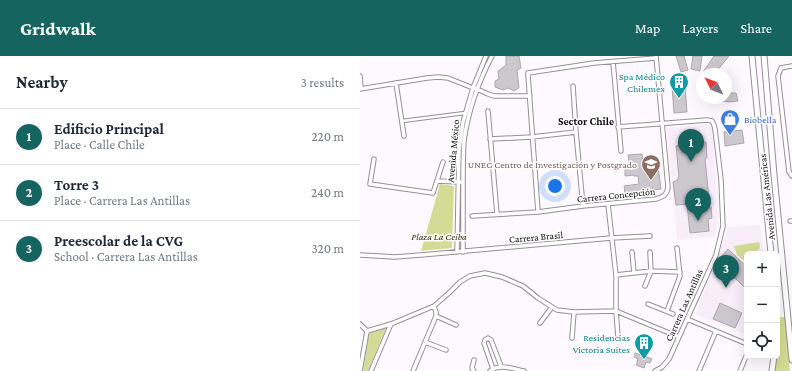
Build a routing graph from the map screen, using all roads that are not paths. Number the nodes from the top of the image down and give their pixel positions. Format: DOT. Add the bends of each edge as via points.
graph roads {
  1 [pos="486,56"];
  2 [pos="492,56"];
  3 [pos="752,56"];
  4 [pos="764,56"];
  5 [pos="656,57"];
  6 [pos="613,62"];
  7 [pos="792,66"];
  8 [pos="360,76"];
  9 [pos="396,83"];
  10 [pos="573,86"];
  11 [pos="475,88"];
  12 [pos="361,89"];
  13 [pos="530,96"];
  14 [pos="488,111"];
  15 [pos="465,113"];
  16 [pos="401,121"];
  17 [pos="662,123"];
  18 [pos="618,127"];
  19 [pos="576,132"];
  20 [pos="404,136"];
  21 [pos="532,137"];
  22 [pos="490,139"];
  23 [pos="621,151"];
  24 [pos="374,159"];
  25 [pos="443,162"];
  26 [pos="792,176"];
  27 [pos="437,181"];
  28 [pos="463,181"];
  29 [pos="458,182"];
  30 [pos="608,204"];
  31 [pos="583,206"];
  32 [pos="538,212"];
  33 [pos="497,214"];
  34 [pos="472,216"];
  35 [pos="650,236"];
  36 [pos="611,238"];
  37 [pos="677,248"];
  38 [pos="771,251"];
  39 [pos="457,252"];
  40 [pos="463,252"];
  41 [pos="632,252"];
  42 [pos="650,252"];
  43 [pos="360,255"];
  44 [pos="651,271"];
  45 [pos="680,272"];
  46 [pos="634,273"];
  47 [pos="616,275"];
  48 [pos="645,286"];
  49 [pos="648,304"];
  50 [pos="434,306"];
  51 [pos="552,307"];
  52 [pos="616,311"];
  53 [pos="667,311"];
  54 [pos="574,312"];
  55 [pos="673,314"];
  56 [pos="436,316"];
  57 [pos="687,319"];
  58 [pos="360,324"];
  59 [pos="391,324"];
  60 [pos="540,324"];
  61 [pos="456,325"];
  62 [pos="367,331"];
  63 [pos="716,331"];
  64 [pos="679,336"];
  65 [pos="618,337"];
  66 [pos="572,338"];
  67 [pos="425,342"];
  68 [pos="744,343"];
  69 [pos="446,350"];
  70 [pos="745,359"];
  71 [pos="774,359"];
  72 [pos="474,360"];
  73 [pos="792,360"];
  74 [pos="361,362"];
  75 [pos="502,366"];
  76 [pos="492,370"];
  77 [pos="360,371"];
  78 [pos="371,371"];
  79 [pos="413,371"];
  80 [pos="474,371"];
  81 [pos="524,371"];
  82 [pos="655,371"];
  83 [pos="699,371"];
  84 [pos="740,371"];
  85 [pos="772,371"];
  1 -- 11 [label="street, Avenida México"];
  2 -- 11 [label="street, Avenida México"];
  3 -- 38 [label="main road, Avenida Las Américas"];
  4 -- 73 [label="main road, Avenida Las Américas"];
  5 -- 6 [label="street"];
  5 -- 17 [label="street"];
  6 -- 13 [label="street" via="528,73"];
  6 -- 18 [label="street"];
  7 -- 26 [label="street" via="781,68 778,76 789,172"];
  8 -- 12 [label="street"];
  9 -- 11 [label="street" via="438,77"];
  9 -- 12 [label="street"];
  9 -- 16 [label="street"];
  10 -- 19 [label="street"];
  11 -- 13 [label="street" via="494,96"];
  11 -- 15 [label="street, Avenida México"];
  11 -- 28 [label="street, Avenida México" via="464,141"];
  13 -- 21 [label="street"];
  14 -- 22 [label="street"];
  15 -- 16 [label="street"];
  15 -- 29 [label="street, Avenida México" via="459,150"];
  16 -- 20 [label="street"];
  17 -- 18 [label="street"];
  17 -- 30 [label="street, Carrera Concepción" via="668,187 665,196"];
  17 -- 57 [label="street, Carrera Las Antillas" via="707,120 712,121 715,129 723,226 716,255"];
  18 -- 23 [label="street"];
  19 -- 21 [label="street"];
  19 -- 31 [label="street"];
  21 -- 22 [label="street"];
  21 -- 32 [label="street"];
  22 -- 33 [label="street"];
  24 -- 27 [label="street" via="370,184 433,193"];
  25 -- 27 [label="street"];
  27 -- 29 [label="street"];
  28 -- 29 [label="street"];
  28 -- 40 [label="street, Avenida México"];
  29 -- 39 [label="street, Avenida México"];
  30 -- 31 [label="street, Carrera Concepción"];
  30 -- 36 [label="street"];
  31 -- 32 [label="street, Carrera Concepción"];
  32 -- 33 [label="street, Carrera Concepción"];
  33 -- 34 [label="street, Carrera Concepción"];
  35 -- 36 [label="street, Carrera Brasil"];
  36 -- 40 [label="street, Carrera Brasil"];
  36 -- 47 [label="street"];
  37 -- 45 [label="street"];
  39 -- 40 [label="street, Carrera Brasil"];
  39 -- 43 [label="street, Carrera Brasil" via="395,257"];
  41 -- 46 [label="street"];
  42 -- 44 [label="street"];
  44 -- 45 [label="street"];
  44 -- 46 [label="street"];
  44 -- 48 [label="street"];
  45 -- 53 [label="street"];
  46 -- 47 [label="street"];
  47 -- 52 [label="street"];
  49 -- 53 [label="street"];
  50 -- 51 [label="street" via="460,282 470,276 485,273 523,286"];
  50 -- 56 [label="street"];
  50 -- 59 [label="street"];
  51 -- 54 [label="street"];
  51 -- 60 [label="street"];
  52 -- 54 [label="street"];
  52 -- 64 [label="street"];
  52 -- 65 [label="street"];
  53 -- 55 [label="street"];
  54 -- 66 [label="street"];
  56 -- 61 [label="street"];
  56 -- 67 [label="street"];
  57 -- 63 [label="street"];
  57 -- 64 [label="street, Carrera Las Antillas"];
  58 -- 62 [label="street"];
  59 -- 62 [label="street"];
  59 -- 78 [label="street"];
  62 -- 74 [label="street"];
  63 -- 68 [label="street"];
  63 -- 83 [label="street"];
  64 -- 82 [label="street, Carrera Las Antillas" via="669,359"];
  67 -- 69 [label="street"];
  67 -- 79 [label="street"];
  70 -- 84 [label="street"];
  71 -- 85 [label="main road"];
  72 -- 80 [label="street"];
  74 -- 77 [label="street"];
  75 -- 76 [label="street"];
  75 -- 76 [label="street" via="488,338 484,343"];
  75 -- 81 [label="street"];
}
